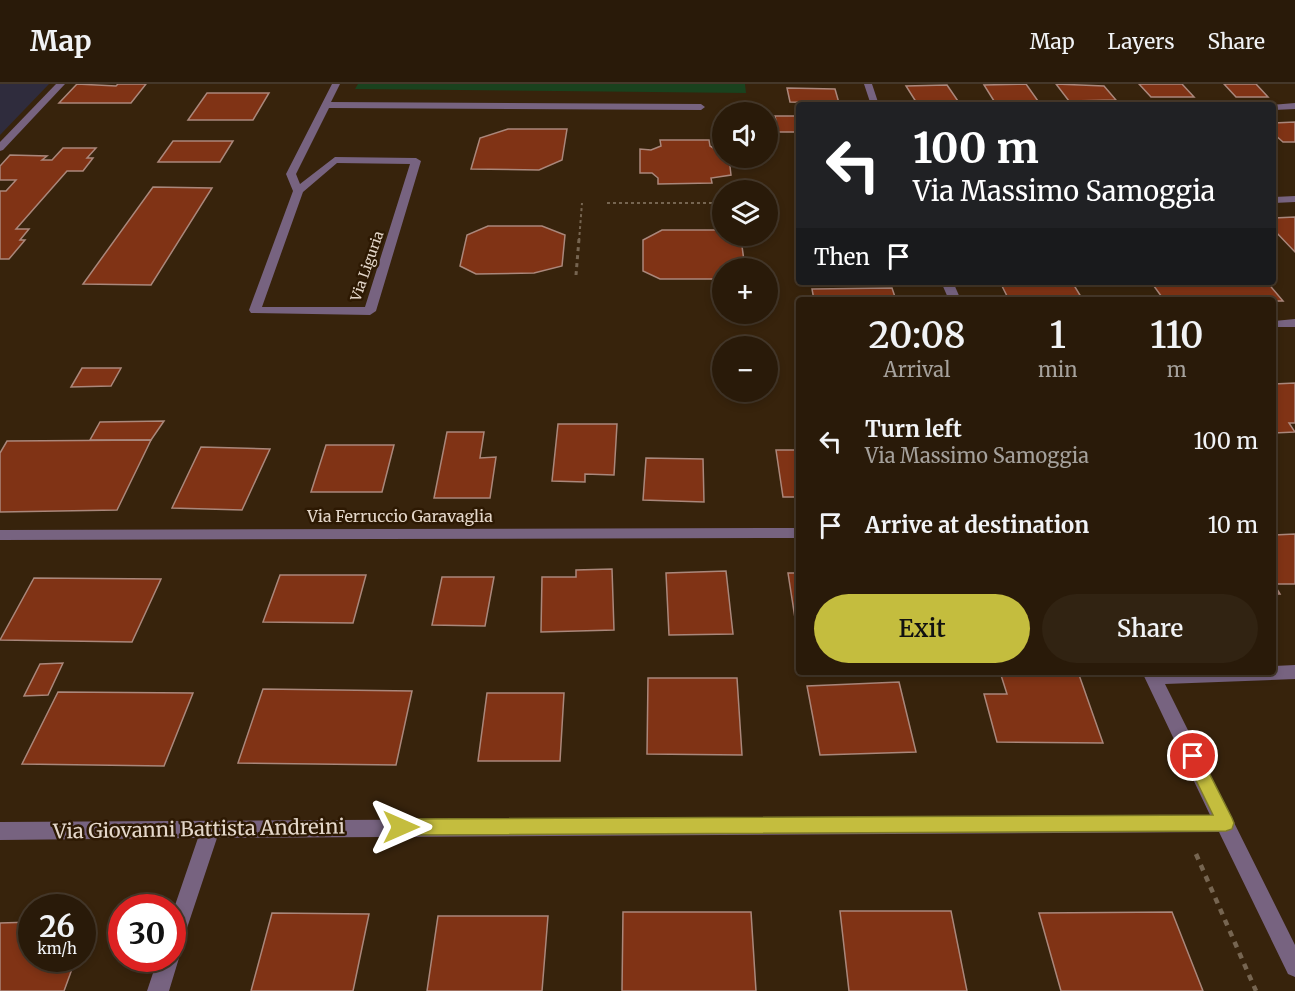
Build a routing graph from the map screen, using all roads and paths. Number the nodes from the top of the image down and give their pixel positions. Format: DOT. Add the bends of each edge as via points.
graph roads {
  1 [pos="61,84"];
  2 [pos="336,84"];
  3 [pos="868,84"];
  4 [pos="874,102"];
  5 [pos="325,105"];
  6 [pos="1295,106"];
  7 [pos="701,107"];
  8 [pos="1276,107"];
  9 [pos="0,148"];
  10 [pos="298,191"];
  11 [pos="1295,199"];
  12 [pos="1276,200"];
  13 [pos="582,203"];
  14 [pos="607,203"];
  15 [pos="712,203"];
  16 [pos="576,276"];
  17 [pos="1295,323"];
  18 [pos="1276,324"];
  19 [pos="796,533"];
  20 [pos="0,535"];
  21 [pos="1276,672"];
  22 [pos="1295,672"];
  23 [pos="1151,675"];
  24 [pos="1182,823"];
  25 [pos="1226,823"];
  26 [pos="211,828"];
  27 [pos="0,831"];
  28 [pos="186,904"];
  29 [pos="1295,967"];
  30 [pos="164,972"];
  31 [pos="158,991"];
  32 [pos="1256,991"];
  1 -- 9 [label="street"];
  2 -- 5 [label="street, Via Liguria"];
  3 -- 4 [label="street"];
  5 -- 7 [label="street"];
  5 -- 10 [label="street, Via Liguria" via="291,174"];
  6 -- 8 [label="street"];
  10 -- 10 [label="street, Via Liguria" via="255,310 370,311 416,161 334,160"];
  11 -- 12 [label="street"];
  13 -- 16 [label="path"];
  14 -- 15 [label="path"];
  17 -- 18 [label="street"];
  19 -- 20 [label="street, Via Ferruccio Garavaglia"];
  21 -- 22 [label="street"];
  23 -- 25 [label="street"];
  24 -- 25 [label="street, Via Giovanni Battista Andreini"];
  24 -- 26 [label="street, Via Giovanni Battista Andreini"];
  24 -- 32 [label="path"];
  25 -- 29 [label="street"];
  26 -- 27 [label="street, Via Giovanni Battista Andreini"];
  26 -- 28 [label="street"];
  30 -- 31 [label="street"];
}
